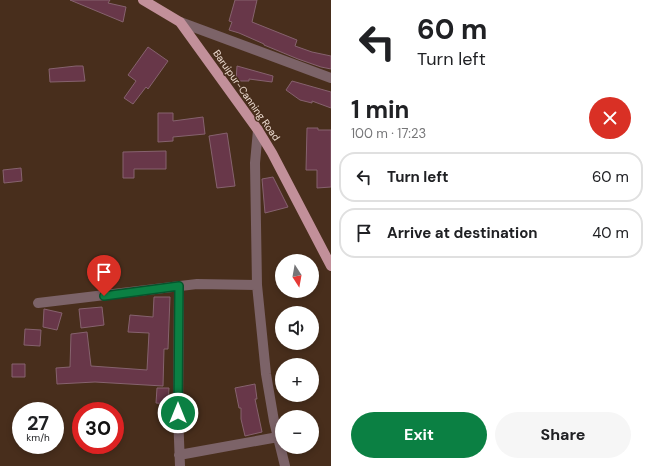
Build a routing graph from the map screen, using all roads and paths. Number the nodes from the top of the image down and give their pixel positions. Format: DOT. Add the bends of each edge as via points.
graph roads {
  1 [pos="143,0"];
  2 [pos="180,22"];
  3 [pos="331,78"];
  4 [pos="258,130"];
  5 [pos="331,266"];
  6 [pos="256,285"];
  7 [pos="179,286"];
  8 [pos="38,303"];
  9 [pos="275,421"];
  10 [pos="275,438"];
  11 [pos="282,454"];
  12 [pos="179,455"];
  13 [pos="180,466"];
  14 [pos="284,466"];
  1 -- 2 [label="main road, Baruipur-Canning Road"];
  2 -- 3 [label="street"];
  2 -- 4 [label="main road, Baruipur-Canning Road"];
  4 -- 5 [label="main road, Baruipur-Canning Road"];
  4 -- 6 [label="street" via="255,163"];
  6 -- 7 [label="street" via="216,283"];
  6 -- 9 [label="street" via="266,374"];
  7 -- 8 [label="street"];
  7 -- 12 [label="street"];
  10 -- 12 [label="street"];
  11 -- 14 [label="street"];
  12 -- 13 [label="street"];
}
